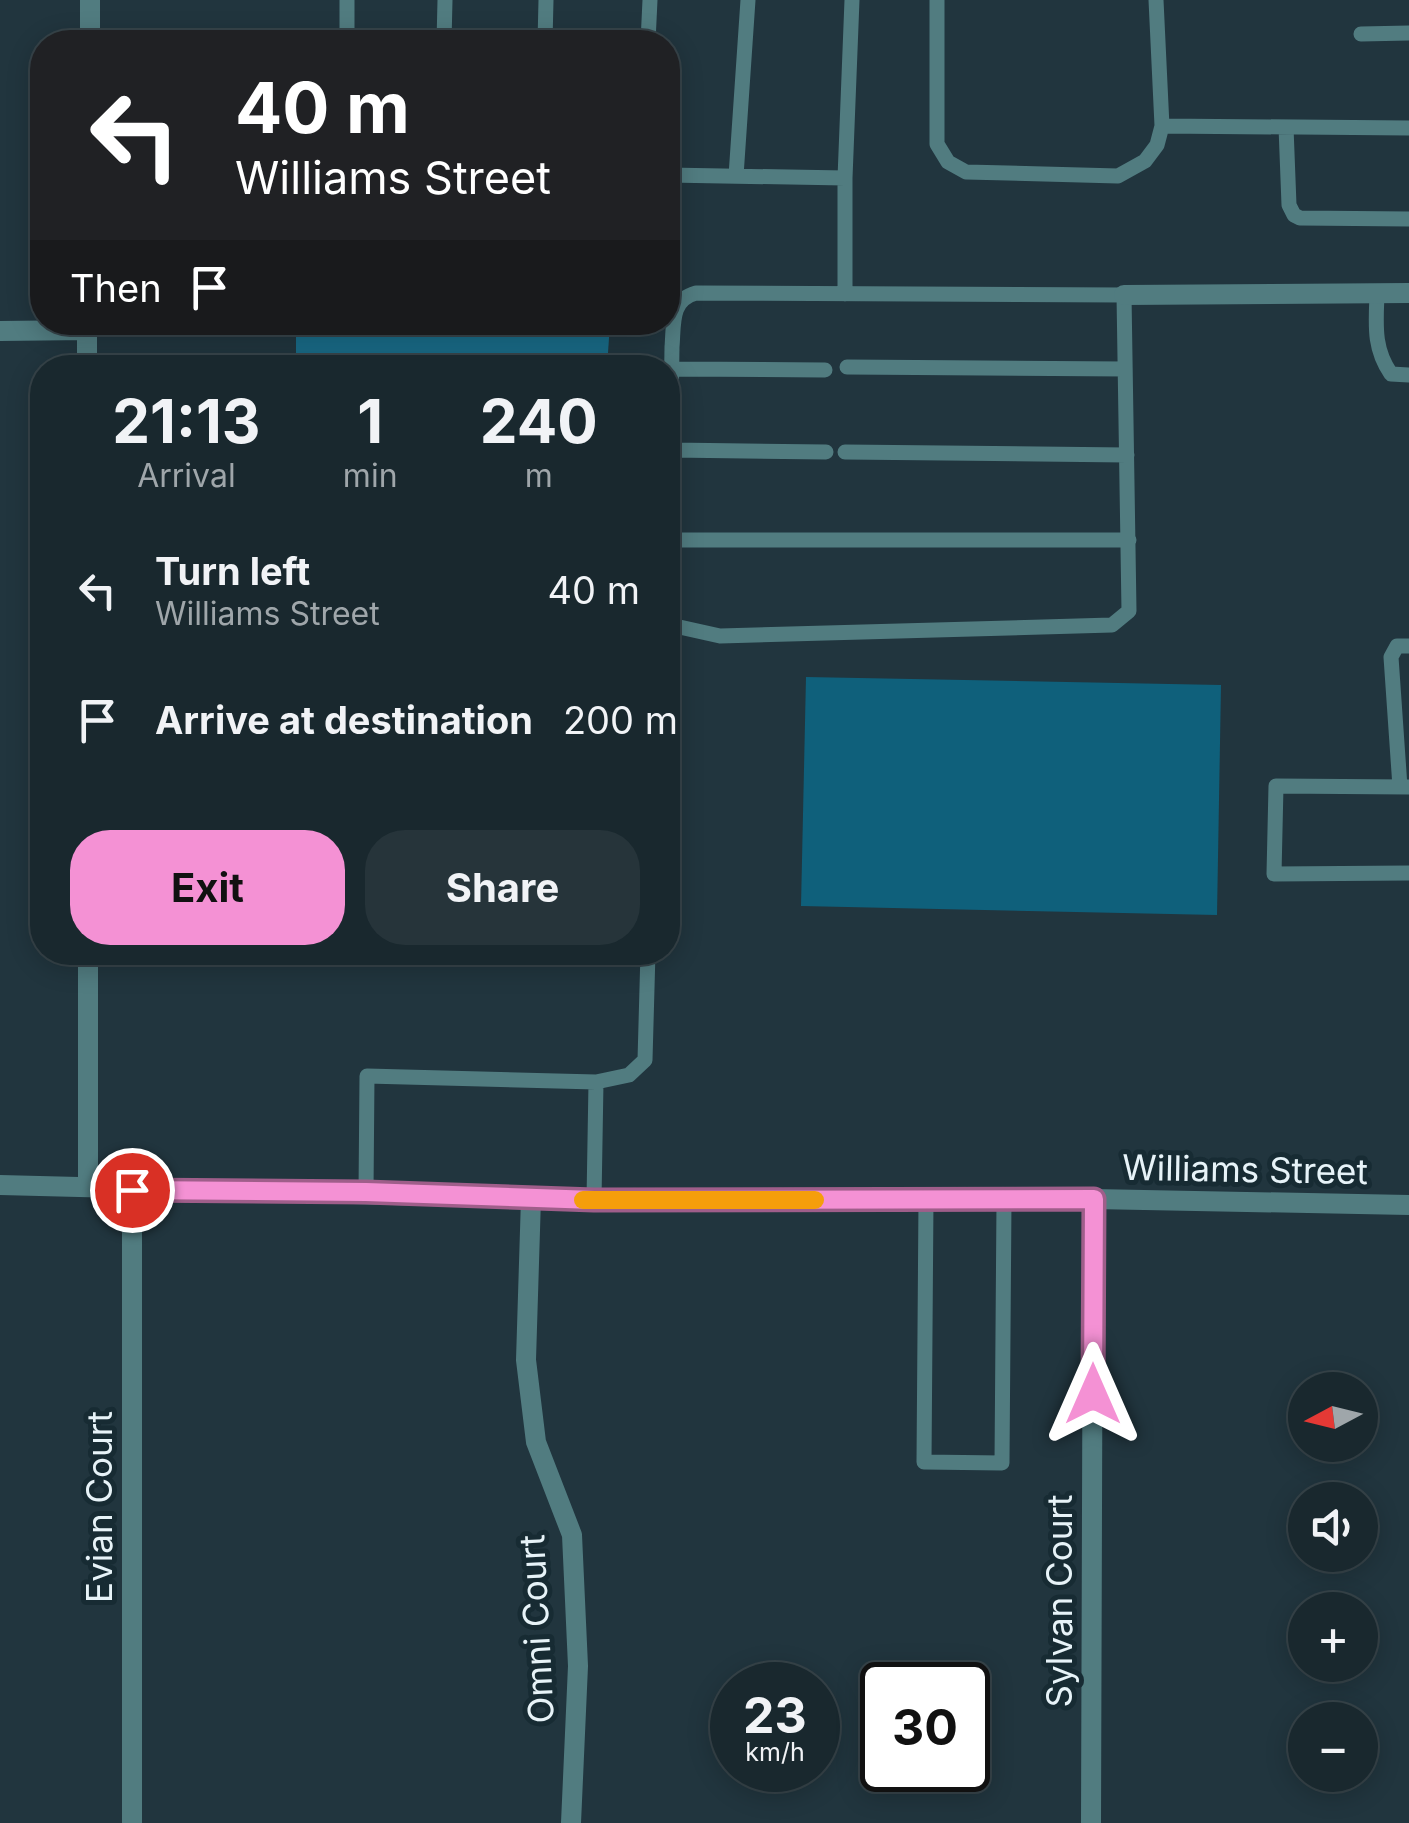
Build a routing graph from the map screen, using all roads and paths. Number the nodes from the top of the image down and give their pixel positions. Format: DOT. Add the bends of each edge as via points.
graph roads {
  1 [pos="90,0"];
  2 [pos="347,0"];
  3 [pos="445,0"];
  4 [pos="546,0"];
  5 [pos="650,0"];
  6 [pos="748,0"];
  7 [pos="852,0"];
  8 [pos="937,0"];
  9 [pos="1156,0"];
  10 [pos="90,30"];
  11 [pos="347,30"];
  12 [pos="444,30"];
  13 [pos="546,30"];
  14 [pos="649,30"];
  15 [pos="1409,33"];
  16 [pos="1361,34"];
  17 [pos="1162,126"];
  18 [pos="1286,127"];
  19 [pos="1409,128"];
  20 [pos="680,175"];
  21 [pos="736,176"];
  22 [pos="845,178"];
  23 [pos="1409,219"];
  24 [pos="845,294"];
  25 [pos="1377,294"];
  26 [pos="1409,294"];
  27 [pos="1124,295"];
  28 [pos="680,301"];
  29 [pos="30,329"];
  30 [pos="0,331"];
  31 [pos="847,367"];
  32 [pos="680,369"];
  33 [pos="1125,369"];
  34 [pos="826,370"];
  35 [pos="1409,374"];
  36 [pos="680,450"];
  37 [pos="826,452"];
  38 [pos="846,452"];
  39 [pos="1127,455"];
  40 [pos="680,540"];
  41 [pos="1129,540"];
  42 [pos="680,627"];
  43 [pos="1409,646"];
  44 [pos="1404,787"];
  45 [pos="1409,873"];
  46 [pos="88,965"];
  47 [pos="648,965"];
  48 [pos="596,1082"];
  49 [pos="0,1185"];
  50 [pos="88,1185"];
  51 [pos="132,1190"];
  52 [pos="366,1192"];
  53 [pos="531,1198"];
  54 [pos="1094,1199"];
  55 [pos="594,1200"];
  56 [pos="926,1200"];
  57 [pos="1004,1200"];
  58 [pos="1409,1205"];
  59 [pos="132,1823"];
  60 [pos="571,1823"];
  61 [pos="1091,1823"];
  1 -- 10 [label="street"];
  2 -- 11 [label="lane"];
  3 -- 12 [label="lane"];
  4 -- 13 [label="lane"];
  5 -- 14 [label="lane"];
  6 -- 21 [label="lane"];
  7 -- 22 [label="lane"];
  8 -- 17 [label="lane" via="936,144 948,162 966,172 1118,176 1146,161"];
  9 -- 17 [label="lane"];
  15 -- 16 [label="lane"];
  17 -- 18 [label="lane"];
  18 -- 19 [label="lane"];
  18 -- 23 [label="lane" via="1288,205 1294,215"];
  20 -- 21 [label="lane"];
  21 -- 22 [label="lane"];
  22 -- 24 [label="lane"];
  24 -- 27 [label="lane"];
  24 -- 28 [label="lane" via="696,293"];
  25 -- 26 [label="street"];
  25 -- 27 [label="street"];
  25 -- 35 [label="lane" via="1379,356 1391,374"];
  27 -- 33 [label="lane"];
  29 -- 30 [label="street"];
  31 -- 33 [label="lane"];
  32 -- 34 [label="lane"];
  33 -- 39 [label="lane"];
  36 -- 37 [label="lane"];
  38 -- 39 [label="lane"];
  39 -- 41 [label="lane"];
  40 -- 41 [label="lane"];
  41 -- 42 [label="lane" via="1128,611 1112,625 720,636"];
  43 -- 44 [label="lane" via="1397,646 1392,657"];
  44 -- 45 [label="lane" via="1276,786 1274,874"];
  46 -- 50 [label="street"];
  47 -- 48 [label="lane" via="644,1060 630,1075"];
  48 -- 52 [label="lane" via="367,1076"];
  48 -- 55 [label="lane"];
  49 -- 50 [label="street, Williams Street"];
  50 -- 51 [label="street, Williams Street"];
  51 -- 52 [label="street, Williams Street"];
  51 -- 59 [label="street, Evian Court"];
  52 -- 53 [label="street, Williams Street"];
  53 -- 55 [label="street, Williams Street"];
  53 -- 60 [label="street, Omni Court" via="526,1360 536,1442 572,1535 578,1666"];
  54 -- 57 [label="street, Williams Street"];
  54 -- 58 [label="street, Williams Street"];
  54 -- 61 [label="street, Sylvan Court"];
  55 -- 56 [label="street, Williams Street"];
  56 -- 57 [label="street, Williams Street"];
  56 -- 57 [label="lane" via="924,1462 1002,1463"];
}
